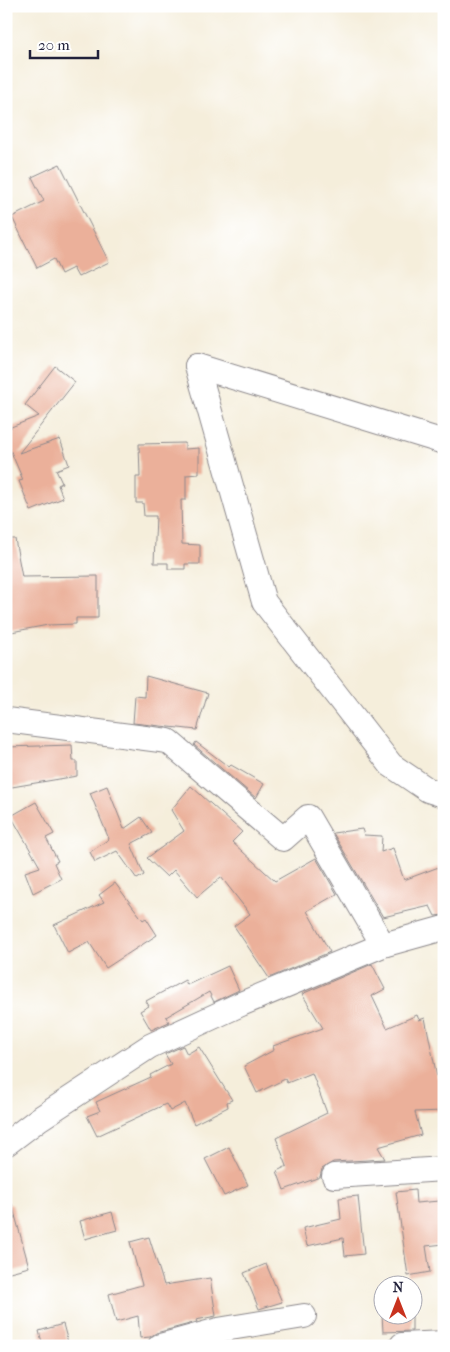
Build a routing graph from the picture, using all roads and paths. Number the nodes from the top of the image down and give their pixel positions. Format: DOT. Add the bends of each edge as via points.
graph roads {
  1 [pos="444,442"];
  2 [pos="6,720"];
  3 [pos="444,796"];
  4 [pos="444,928"];
  5 [pos="384,945"];
  6 [pos="6,1144"];
  7 [pos="444,1169"];
  8 [pos="334,1176"];
  9 [pos="304,1316"];
  10 [pos="220,1338"];
  11 [pos="444,1343"];
  12 [pos="402,1345"];
  13 [pos="160,1346"];
  1 -- 3 [label="street" via="197,366 264,602 391,765 428,790"];
  2 -- 5 [label="street" via="168,742 282,839 308,817"];
  4 -- 5 [label="street"];
  5 -- 6 [label="street" via="150,1046 39,1118"];
  7 -- 8 [label="street"];
  9 -- 10 [label="street"];
  10 -- 13 [label="street"];
  11 -- 12 [label="street"];
}
